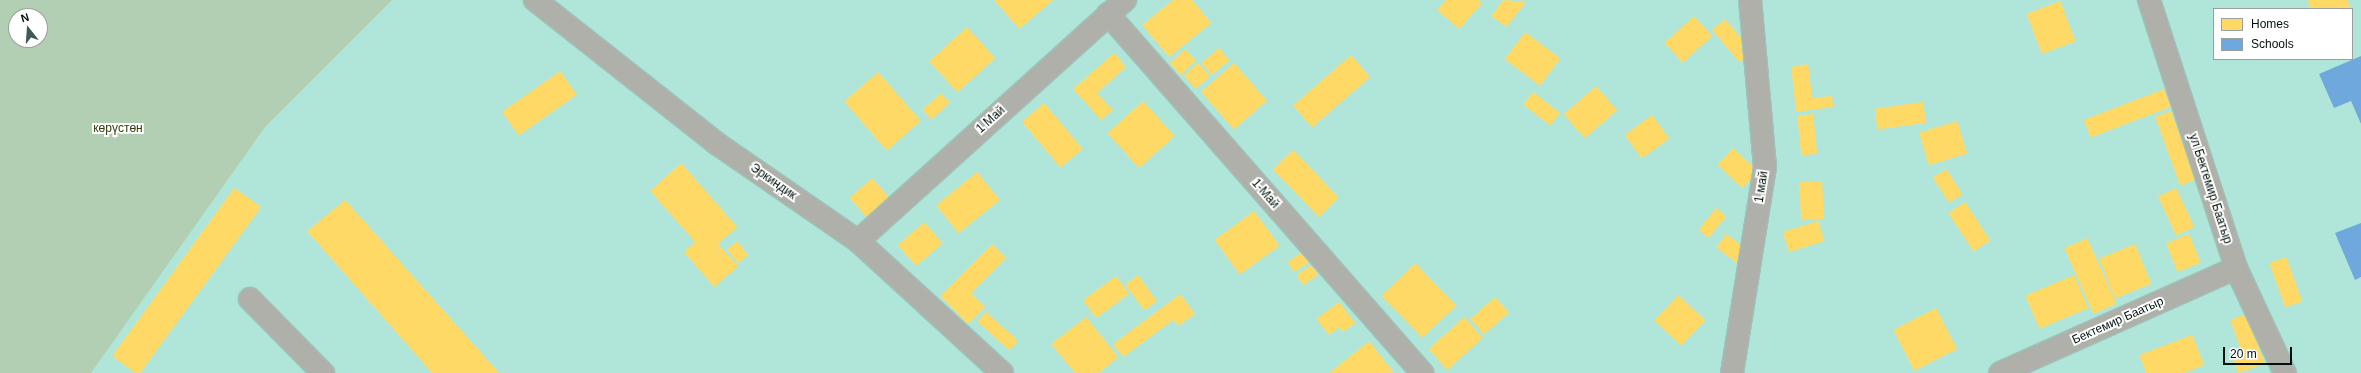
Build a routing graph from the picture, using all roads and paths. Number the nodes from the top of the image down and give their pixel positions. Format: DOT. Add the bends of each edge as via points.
graph roads {
  1 [pos="535,0"];
  2 [pos="1125,0"];
  3 [pos="1750,0"];
  4 [pos="2149,0"];
  5 [pos="1108,14"];
  6 [pos="858,241"];
  7 [pos="2236,268"];
  8 [pos="250,299"];
  9 [pos="323,373"];
  10 [pos="1002,373"];
  11 [pos="1422,373"];
  12 [pos="1732,373"];
  13 [pos="2000,373"];
  14 [pos="2285,373"];
  1 -- 6 [label="street, Эркиндик" via="716,143"];
  2 -- 5 [label="street, 1 Май"];
  3 -- 12 [label="street, 1 май" via="1765,167"];
  4 -- 7 [label="street, ул Бектемир Баатыр"];
  5 -- 6 [label="street, 1 Май"];
  5 -- 11 [label="street, 1-Май"];
  6 -- 10 [label="street, Эркиндик"];
  7 -- 13 [label="street, Бектемир Баатыр"];
  7 -- 14 [label="street, ул Бектемир Баатыр"];
  8 -- 9 [label="street"];
}
